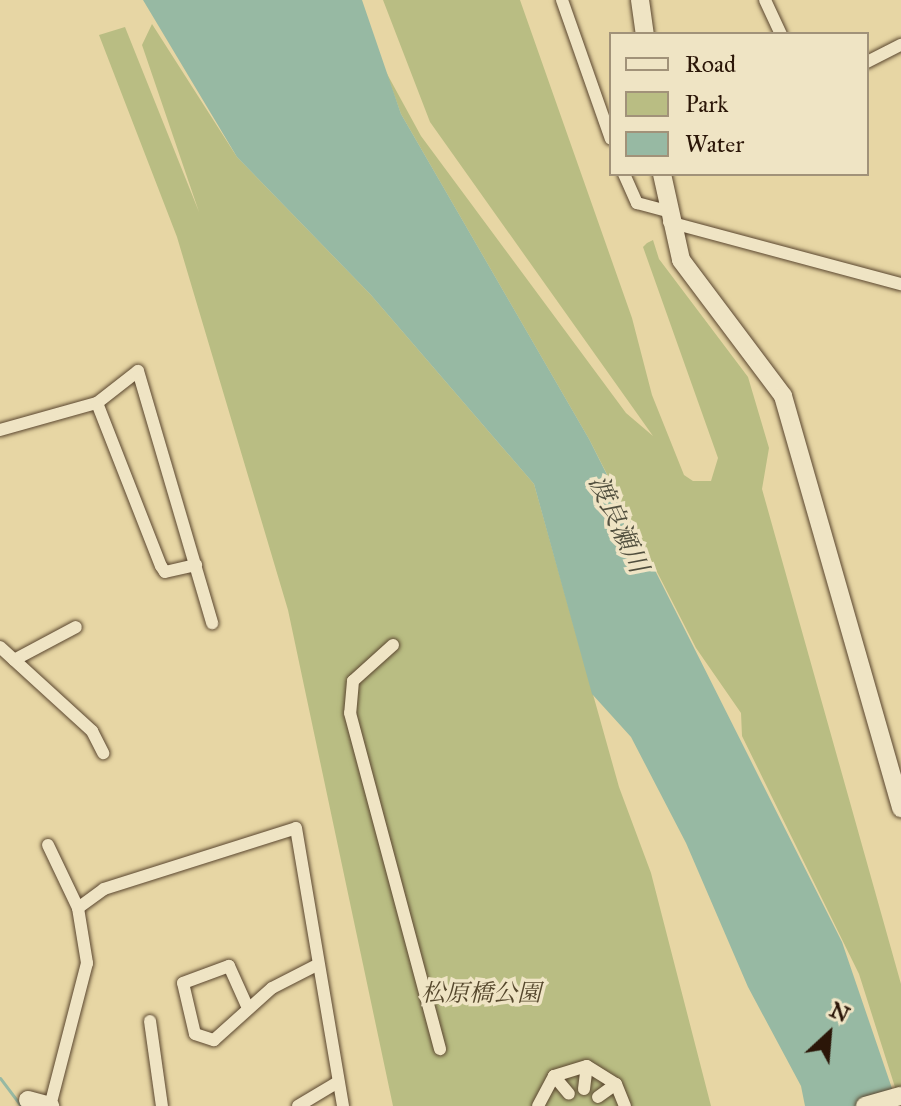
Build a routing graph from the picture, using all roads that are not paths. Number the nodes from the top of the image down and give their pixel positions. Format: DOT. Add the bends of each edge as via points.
graph roads {
  1 [pos="562,0"];
  2 [pos="640,0"];
  3 [pos="765,0"];
  4 [pos="645,32"];
  5 [pos="780,32"];
  6 [pos="901,45"];
  7 [pos="869,61"];
  8 [pos="609,133"];
  9 [pos="625,176"];
  10 [pos="662,176"];
  11 [pos="667,216"];
  12 [pos="901,284"];
  13 [pos="97,403"];
  14 [pos="0,430"];
  15 [pos="196,565"];
  16 [pos="212,623"];
  17 [pos="76,627"];
  18 [pos="393,645"];
  19 [pos="0,647"];
  20 [pos="14,660"];
  21 [pos="103,753"];
  22 [pos="901,808"];
  23 [pos="48,845"];
  24 [pos="78,908"];
  25 [pos="317,965"];
  26 [pos="247,1006"];
  27 [pos="150,1021"];
  28 [pos="440,1049"];
  29 [pos="587,1066"];
  30 [pos="554,1076"];
  31 [pos="338,1082"];
  32 [pos="616,1084"];
  33 [pos="584,1089"];
  34 [pos="569,1094"];
  35 [pos="901,1096"];
  36 [pos="598,1097"];
  37 [pos="28,1100"];
  38 [pos="538,1105"];
  39 [pos="50,1106"];
  40 [pos="162,1106"];
  41 [pos="298,1106"];
  42 [pos="343,1106"];
  43 [pos="553,1106"];
  44 [pos="625,1106"];
  45 [pos="865,1106"];
  1 -- 8 [label="street"];
  2 -- 4 [label="street"];
  3 -- 5 [label="street"];
  6 -- 7 [label="street"];
  9 -- 11 [label="street" via="637,203"];
  10 -- 11 [label="street"];
  11 -- 12 [label="street"];
  11 -- 22 [label="street" via="681,260 783,396"];
  13 -- 14 [label="street"];
  13 -- 15 [label="street" via="165,572"];
  13 -- 15 [label="street" via="138,371 144,378"];
  15 -- 16 [label="street"];
  17 -- 20 [label="street"];
  18 -- 28 [label="street" via="353,681 350,713"];
  19 -- 20 [label="street"];
  20 -- 21 [label="street" via="92,731"];
  23 -- 24 [label="street"];
  24 -- 25 [label="street" via="104,889 296,828"];
  24 -- 39 [label="street" via="87,974"];
  25 -- 26 [label="street"];
  25 -- 31 [label="street"];
  26 -- 26 [label="street" via="208,1040 195,1034 183,983 229,966"];
  27 -- 40 [label="street"];
  29 -- 30 [label="street"];
  29 -- 32 [label="street"];
  29 -- 33 [label="street"];
  30 -- 34 [label="street"];
  30 -- 38 [label="street"];
  31 -- 41 [label="street"];
  31 -- 42 [label="street"];
  32 -- 36 [label="street"];
  32 -- 44 [label="street"];
  35 -- 45 [label="street"];
  37 -- 39 [label="street"];
  38 -- 43 [label="street"];
}
